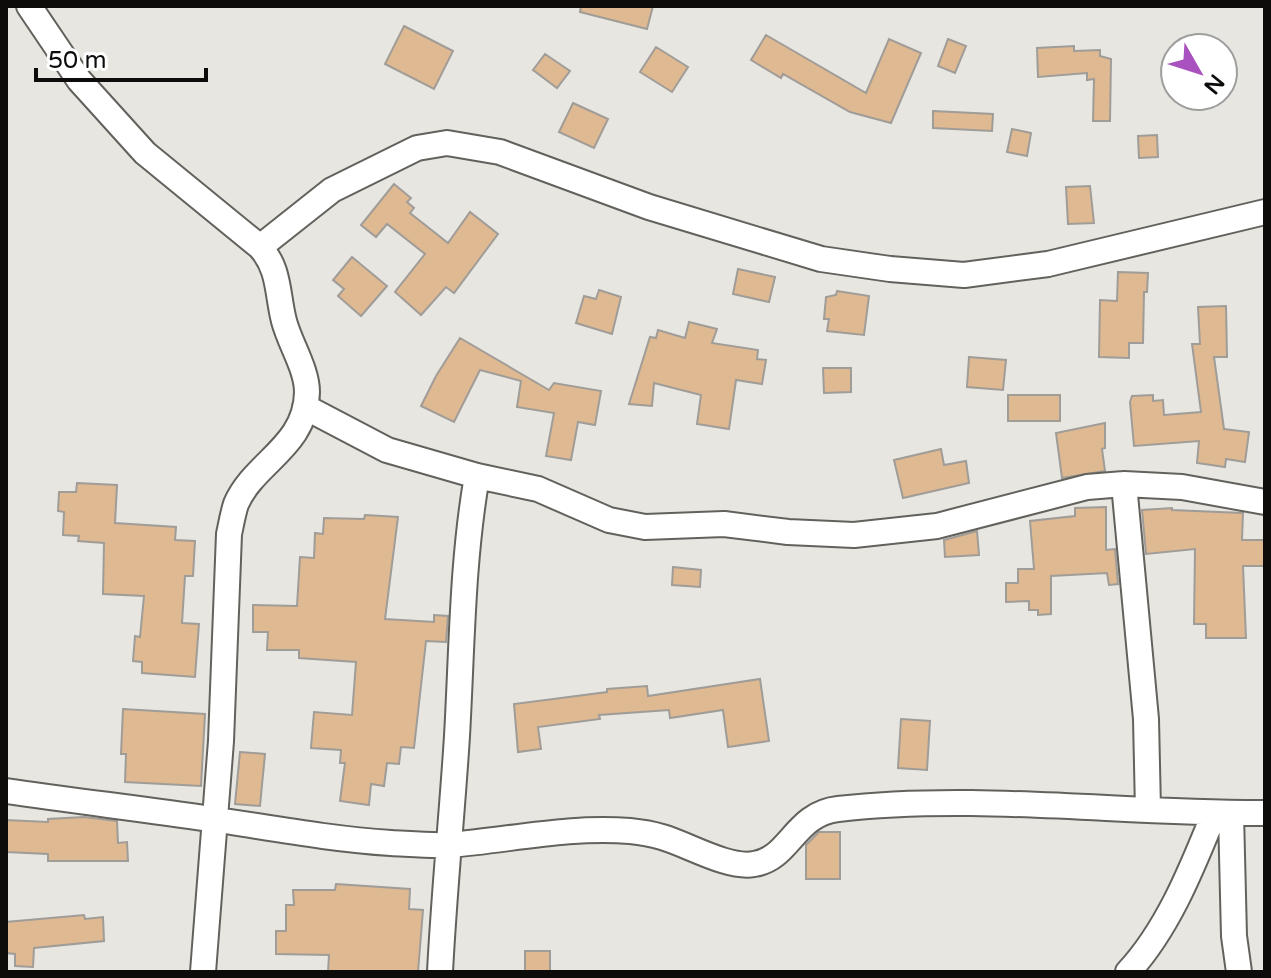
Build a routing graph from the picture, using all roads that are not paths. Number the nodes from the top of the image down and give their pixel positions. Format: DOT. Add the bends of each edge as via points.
graph roads {
  1 [pos="29,6"];
  2 [pos="1265,212"];
  3 [pos="260,247"];
  4 [pos="305,407"];
  5 [pos="477,476"];
  6 [pos="1124,484"];
  7 [pos="1265,502"];
  8 [pos="6,791"];
  9 [pos="1148,810"];
  10 [pos="1265,813"];
  11 [pos="1222,814"];
  12 [pos="213,819"];
  13 [pos="447,845"];
  14 [pos="203,972"];
  15 [pos="440,972"];
  16 [pos="1128,972"];
  17 [pos="1239,972"];
  1 -- 3 [label="street" via="79,80 145,153"];
  2 -- 3 [label="street" via="1048,264 964,275 890,269 821,259 649,207 500,152 447,143 417,148 332,190"];
  3 -- 4 [label="street" via="277,273 288,339 307,389"];
  4 -- 5 [label="street" via="387,450"];
  4 -- 12 [label="street" via="294,433 237,503 229,534"];
  5 -- 6 [label="street" via="538,489 609,520 645,527 724,524 854,535 937,526 1087,487"];
  5 -- 13 [label="street" via="460,628"];
  6 -- 7 [label="street" via="1182,487"];
  6 -- 9 [label="street" via="1146,719"];
  8 -- 12 [label="street"];
  9 -- 11 [label="street"];
  9 -- 13 [label="street" via="1002,804 835,809 806,821 771,859 753,865 630,831 549,832"];
  10 -- 11 [label="street"];
  11 -- 16 [label="street" via="1149,945"];
  11 -- 17 [label="street"];
  12 -- 13 [label="street" via="315,837"];
  12 -- 14 [label="street"];
  13 -- 15 [label="street"];
}
